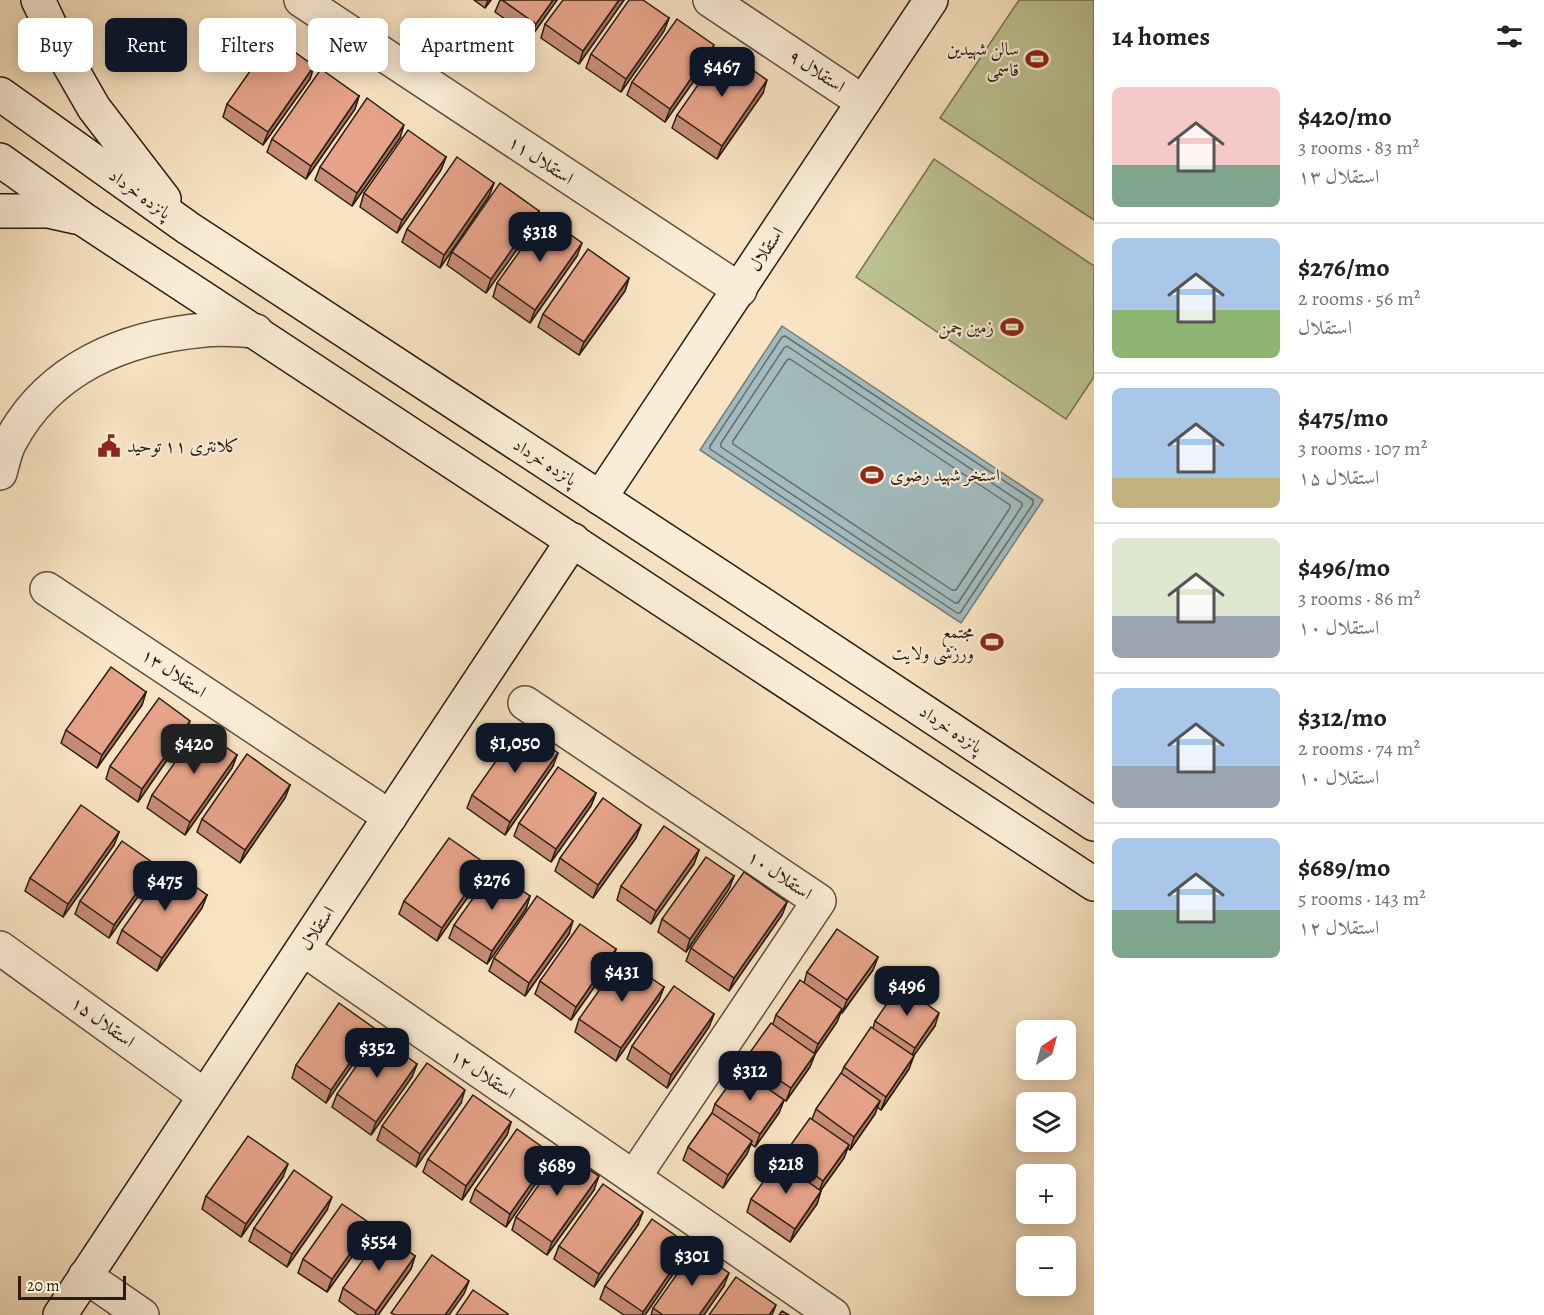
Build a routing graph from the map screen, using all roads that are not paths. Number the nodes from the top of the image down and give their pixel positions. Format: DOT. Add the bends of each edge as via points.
graph roads {
  1 [pos="38,0"];
  2 [pos="301,0"];
  3 [pos="710,0"];
  4 [pos="931,0"];
  5 [pos="0,94"];
  6 [pos="863,102"];
  7 [pos="0,160"];
  8 [pos="0,211"];
  9 [pos="83,219"];
  10 [pos="188,228"];
  11 [pos="740,290"];
  12 [pos="256,331"];
  13 [pos="0,473"];
  14 [pos="600,498"];
  15 [pos="573,540"];
  16 [pos="47,589"];
  17 [pos="525,703"];
  18 [pos="390,817"];
  19 [pos="1094,824"];
  20 [pos="1094,884"];
  21 [pos="0,948"];
  22 [pos="303,949"];
  23 [pos="205,1096"];
  24 [pos="634,1177"];
  25 [pos="86,1276"];
  26 [pos="60,1315"];
  27 [pos="142,1315"];
  28 [pos="834,1315"];
  1 -- 10 [label="street" via="94,108"];
  2 -- 11 [label="street, استقلال ۱۱"];
  3 -- 6 [label="street, استقلال ۹"];
  4 -- 6 [label="street, استقلال"];
  5 -- 10 [label="street, پانزده خرداد"];
  6 -- 11 [label="street, استقلال"];
  7 -- 9 [label="street"];
  8 -- 9 [label="street" via="48,211"];
  9 -- 12 [label="street"];
  10 -- 14 [label="street, پانزده خرداد"];
  11 -- 14 [label="street, استقلال"];
  12 -- 13 [label="street" via="171,334 133,342 88,361 30,410 8,444"];
  12 -- 15 [label="street"];
  14 -- 19 [label="street, پانزده خرداد"];
  15 -- 18 [label="street, استقلال"];
  15 -- 20 [label="street"];
  16 -- 18 [label="street, استقلال ۱۳"];
  17 -- 24 [label="street, استقلال ۱۰" via="819,901"];
  18 -- 22 [label="street, استقلال"];
  21 -- 23 [label="street, استقلال ۱۵"];
  22 -- 23 [label="street, استقلال"];
  22 -- 24 [label="street, استقلال ۱۲"];
  23 -- 25 [label="street, استقلال"];
  24 -- 28 [label="street, استقلال ۱۲"];
  25 -- 26 [label="street, استقلال"];
  25 -- 27 [label="street"];
}
